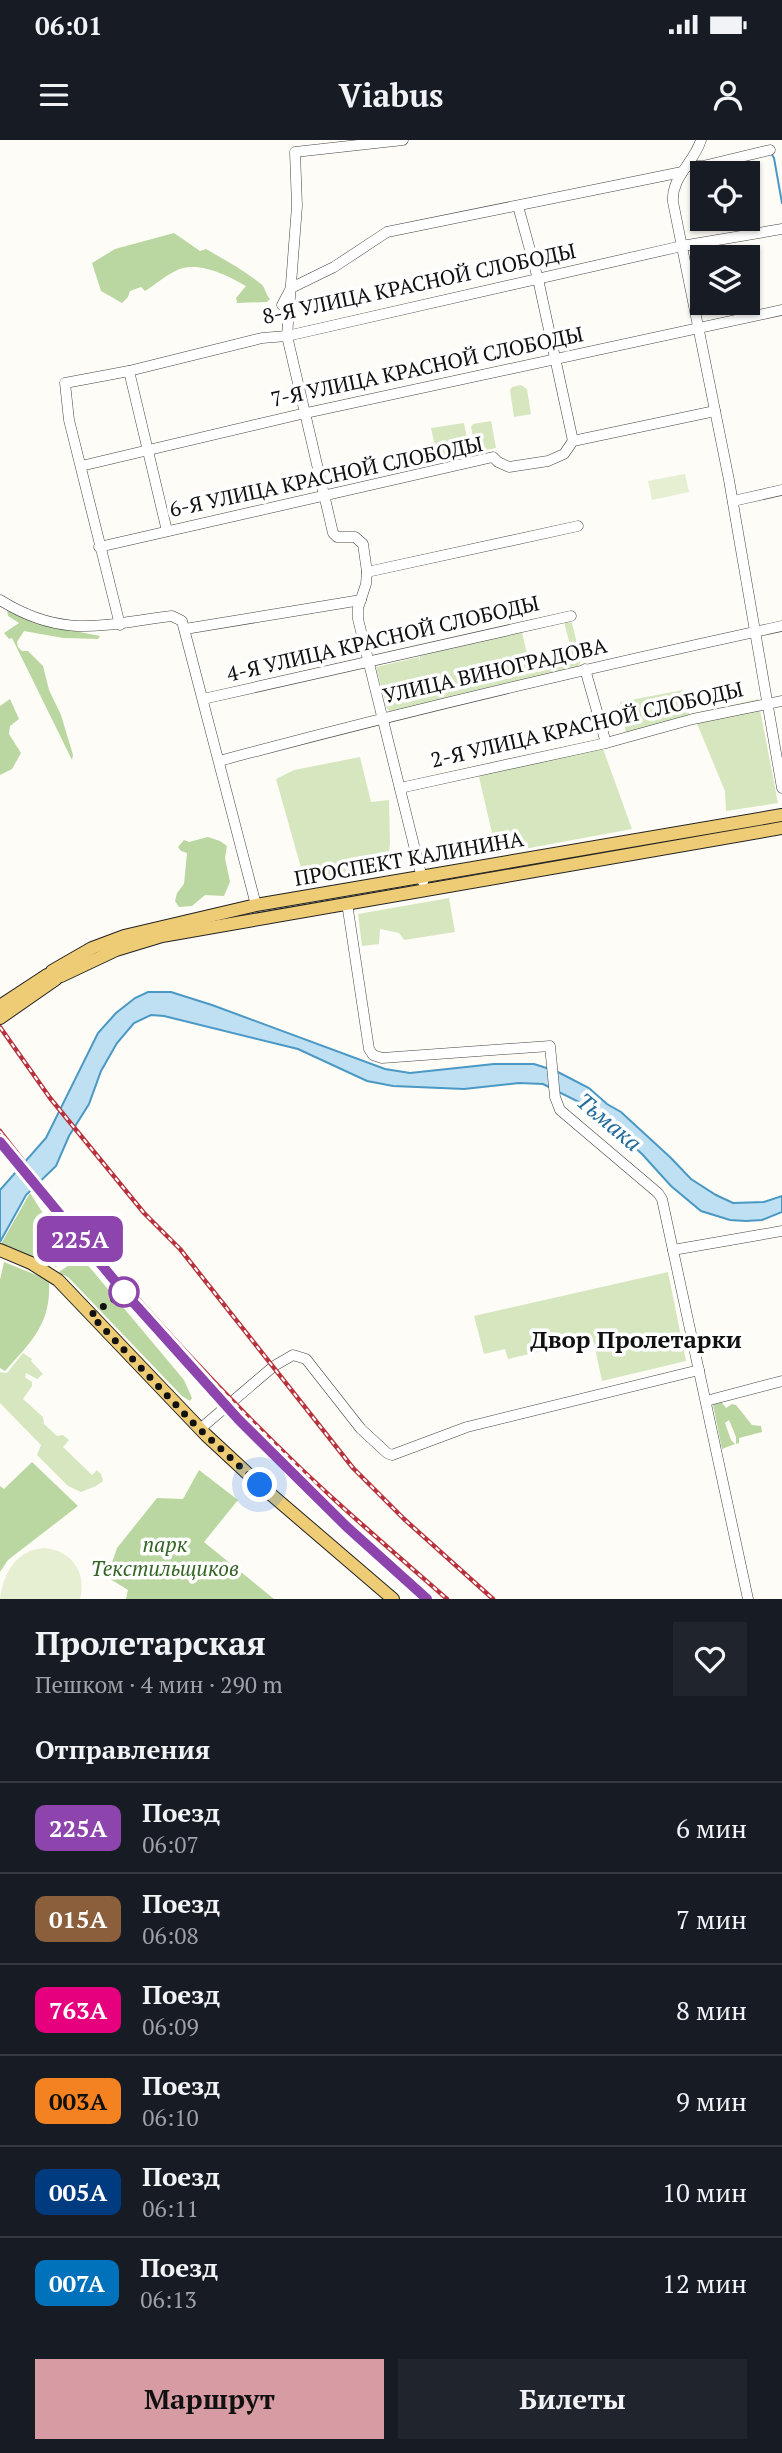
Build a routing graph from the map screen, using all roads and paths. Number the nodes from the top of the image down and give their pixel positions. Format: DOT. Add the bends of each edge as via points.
graph roads {
  1 [pos="403,140"];
  2 [pos="701,140"];
  3 [pos="385,141"];
  4 [pos="769,150"];
  5 [pos="685,169"];
  6 [pos="518,206"];
  7 [pos="782,229"];
  8 [pos="682,246"];
  9 [pos="537,278"];
  10 [pos="291,288"];
  11 [pos="282,305"];
  12 [pos="782,310"];
  13 [pos="699,328"];
  14 [pos="287,335"];
  15 [pos="555,359"];
  16 [pos="129,371"];
  17 [pos="715,411"];
  18 [pos="306,413"];
  19 [pos="573,442"];
  20 [pos="148,449"];
  21 [pos="81,466"];
  22 [pos="782,490"];
  23 [pos="325,497"];
  24 [pos="733,501"];
  25 [pos="578,527"];
  26 [pos="167,531"];
  27 [pos="99,547"];
  28 [pos="367,572"];
  29 [pos="0,600"];
  30 [pos="361,600"];
  31 [pos="571,616"];
  32 [pos="120,625"];
  33 [pos="782,626"];
  34 [pos="185,629"];
  35 [pos="755,632"];
  36 [pos="369,662"];
  37 [pos="585,669"];
  38 [pos="203,699"];
  39 [pos="782,701"];
  40 [pos="767,704"];
  41 [pos="383,717"];
  42 [pos="606,743"];
  43 [pos="219,761"];
  44 [pos="400,788"];
  45 [pos="782,788"];
  46 [pos="782,815"];
  47 [pos="782,828"];
  48 [pos="536,856"];
  49 [pos="530,873"];
  50 [pos="422,876"];
  51 [pos="354,887"];
  52 [pos="425,890"];
  53 [pos="347,903"];
  54 [pos="256,905"];
  55 [pos="250,919"];
  56 [pos="54,975"];
  57 [pos="0,1006"];
  58 [pos="0,1018"];
  59 [pos="782,1231"];
  60 [pos="0,1250"];
  61 [pos="673,1250"];
  62 [pos="699,1370"];
  63 [pos="782,1381"];
  64 [pos="706,1401"];
  65 [pos="200,1429"];
  66 [pos="393,1599"];
  67 [pos="748,1599"];
  1 -- 3 [label="street"];
  2 -- 5 [label="street"];
  3 -- 10 [label="street" via="295,152 297,206"];
  4 -- 5 [label="street"];
  5 -- 6 [label="street"];
  5 -- 8 [label="street" via="675,182 672,197"];
  6 -- 9 [label="street"];
  6 -- 10 [label="street" via="387,232 334,267"];
  7 -- 8 [label="street, 8-Я УЛИЦА КРАСНОЙ СЛОБОДЫ"];
  8 -- 9 [label="street, 8-Я УЛИЦА КРАСНОЙ СЛОБОДЫ"];
  8 -- 13 [label="street"];
  9 -- 14 [label="street, 8-Я УЛИЦА КРАСНОЙ СЛОБОДЫ"];
  9 -- 15 [label="street"];
  10 -- 11 [label="street"];
  10 -- 14 [label="street"];
  12 -- 13 [label="street, 7-Я УЛИЦА КРАСНОЙ СЛОБОДЫ"];
  13 -- 15 [label="street, 7-Я УЛИЦА КРАСНОЙ СЛОБОДЫ"];
  13 -- 17 [label="street"];
  14 -- 16 [label="street, 8-Я УЛИЦА КРАСНОЙ СЛОБОДЫ"];
  14 -- 18 [label="street"];
  15 -- 18 [label="street, 7-Я УЛИЦА КРАСНОЙ СЛОБОДЫ"];
  15 -- 19 [label="street"];
  16 -- 20 [label="street"];
  16 -- 21 [label="street, 8-Я УЛИЦА КРАСНОЙ СЛОБОДЫ" via="65,383"];
  17 -- 19 [label="street, 6-Я УЛИЦА КРАСНОЙ СЛОБОДЫ"];
  17 -- 24 [label="street"];
  18 -- 20 [label="street, 7-Я УЛИЦА КРАСНОЙ СЛОБОДЫ"];
  18 -- 23 [label="street"];
  19 -- 23 [label="street, 6-Я УЛИЦА КРАСНОЙ СЛОБОДЫ" via="565,454 548,461 509,467 493,457"];
  20 -- 21 [label="street, 7-Я УЛИЦА КРАСНОЙ СЛОБОДЫ"];
  20 -- 26 [label="street"];
  21 -- 27 [label="street"];
  22 -- 24 [label="street"];
  23 -- 26 [label="street, 6-Я УЛИЦА КРАСНОЙ СЛОБОДЫ"];
  23 -- 28 [label="street" via="334,535 353,536 362,542"];
  24 -- 35 [label="street"];
  25 -- 28 [label="street"];
  26 -- 27 [label="street, 6-Я УЛИЦА КРАСНОЙ СЛОБОДЫ"];
  27 -- 32 [label="street"];
  28 -- 30 [label="street"];
  29 -- 32 [label="street" via="36,618 69,625"];
  30 -- 34 [label="street"];
  30 -- 36 [label="street" via="358,620"];
  31 -- 36 [label="street, 4-Я УЛИЦА КРАСНОЙ СЛОБОДЫ"];
  32 -- 34 [label="street" via="172,616 183,621"];
  33 -- 35 [label="street, УЛИЦА ВИНОГРАДОВА"];
  34 -- 38 [label="street"];
  35 -- 37 [label="street, УЛИЦА ВИНОГРАДОВА"];
  35 -- 40 [label="street"];
  36 -- 38 [label="street, 4-Я УЛИЦА КРАСНОЙ СЛОБОДЫ"];
  36 -- 41 [label="street"];
  37 -- 41 [label="street, УЛИЦА ВИНОГРАДОВА"];
  37 -- 42 [label="street"];
  38 -- 43 [label="street"];
  39 -- 40 [label="street, 2-Я УЛИЦА КРАСНОЙ СЛОБОДЫ"];
  40 -- 42 [label="street, 2-Я УЛИЦА КРАСНОЙ СЛОБОДЫ"];
  40 -- 45 [label="street"];
  41 -- 43 [label="street, УЛИЦА ВИНОГРАДОВА"];
  41 -- 44 [label="street"];
  42 -- 44 [label="street, 2-Я УЛИЦА КРАСНОЙ СЛОБОДЫ"];
  43 -- 54 [label="street"];
  44 -- 50 [label="street"];
  46 -- 48 [label="main road, ПРОСПЕКТ КАЛИНИНА"];
  47 -- 49 [label="main road, ПРОСПЕКТ КАЛИНИНА"];
  48 -- 49 [label="main road"];
  48 -- 50 [label="main road, ПРОСПЕКТ КАЛИНИНА"];
  49 -- 52 [label="main road, ПРОСПЕКТ КАЛИНИНА"];
  50 -- 51 [label="main road, ПРОСПЕКТ КАЛИНИНА"];
  50 -- 52 [label="street"];
  51 -- 53 [label="main road"];
  51 -- 54 [label="main road, ПРОСПЕКТ КАЛИНИНА"];
  52 -- 53 [label="main road, ПРОСПЕКТ КАЛИНИНА"];
  53 -- 55 [label="main road, ПРОСПЕКТ КАЛИНИНА"];
  53 -- 61 [label="street" via="373,1055 423,1056 550,1046 561,1111 661,1196"];
  54 -- 55 [label="main road"];
  54 -- 56 [label="main road, ПРОСПЕКТ КАЛИНИНА" via="130,934 99,946"];
  55 -- 56 [label="main road, ПРОСПЕКТ КАЛИНИНА" via="129,945"];
  56 -- 57 [label="main road, ПРОСПЕКТ КАЛИНИНА"];
  56 -- 58 [label="main road, ПРОСПЕКТ КАЛИНИНА"];
  59 -- 61 [label="street"];
  60 -- 65 [label="main road" via="31,1263 63,1285"];
  61 -- 62 [label="street"];
  62 -- 64 [label="street"];
  62 -- 65 [label="street" via="467,1427 392,1455 361,1429 306,1359 293,1355"];
  63 -- 64 [label="street"];
  64 -- 67 [label="street"];
  65 -- 66 [label="main road"];
}
